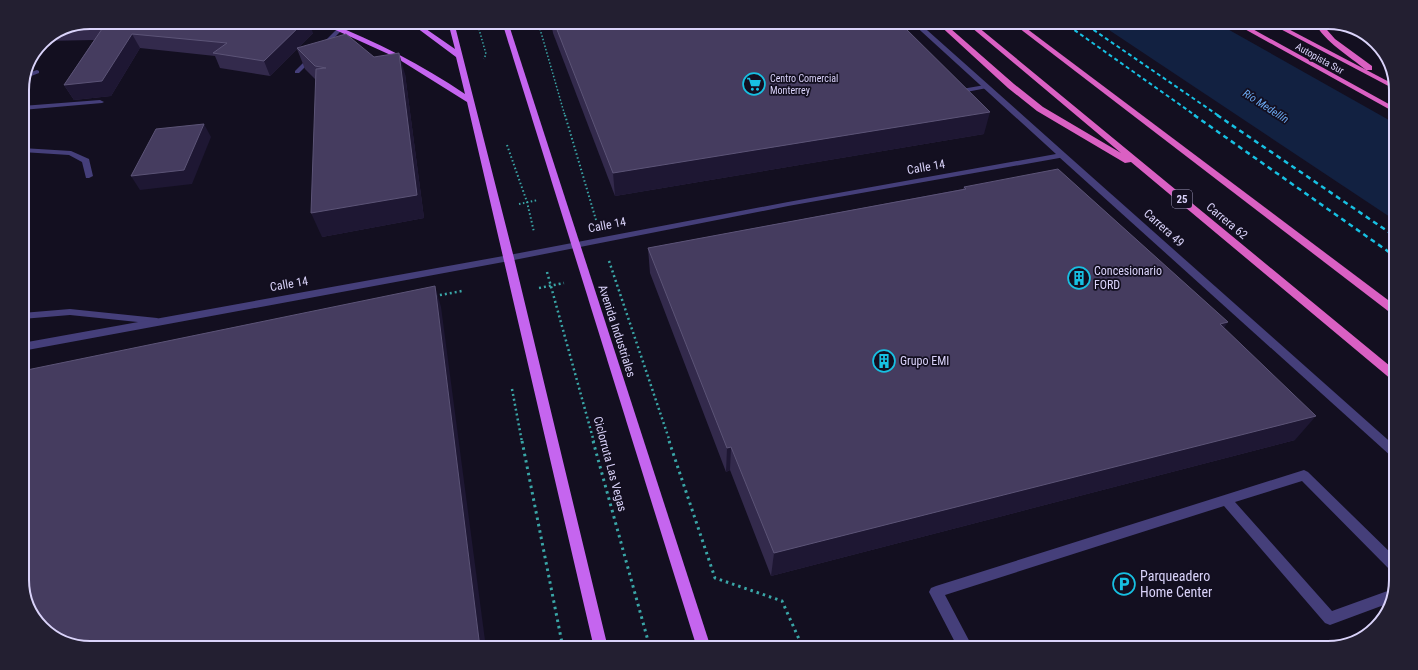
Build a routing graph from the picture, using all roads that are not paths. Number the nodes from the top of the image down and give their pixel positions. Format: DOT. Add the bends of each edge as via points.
graph roads {
  1 [pos="340,29"];
  2 [pos="423,29"];
  3 [pos="452,29"];
  4 [pos="507,29"];
  5 [pos="922,29"];
  6 [pos="946,29"];
  7 [pos="976,29"];
  8 [pos="1023,29"];
  9 [pos="1248,29"];
  10 [pos="1283,29"];
  11 [pos="1322,29"];
  12 [pos="458,56"];
  13 [pos="37,72"];
  14 [pos="297,72"];
  15 [pos="31,74"];
  16 [pos="1388,82"];
  17 [pos="1389,84"];
  18 [pos="986,87"];
  19 [pos="952,93"];
  20 [pos="469,100"];
  21 [pos="100,102"];
  22 [pos="29,107"];
  23 [pos="1389,107"];
  24 [pos="29,150"];
  25 [pos="1062,155"];
  26 [pos="90,176"];
  27 [pos="1155,177"];
  28 [pos="576,244"];
  29 [pos="509,258"];
  30 [pos="1389,306"];
  31 [pos="29,315"];
  32 [pos="157,321"];
  33 [pos="29,346"];
  34 [pos="1389,371"];
  35 [pos="1389,448"];
  36 [pos="1226,500"];
  37 [pos="1389,560"];
  38 [pos="1386,598"];
  39 [pos="599,641"];
  40 [pos="702,641"];
  41 [pos="962,641"];
  1 -- 14 [label="street"];
  1 -- 20 [label="main road" via="400,57"];
  2 -- 12 [label="main road"];
  3 -- 12 [label="main road"];
  4 -- 28 [label="main road, Avenida Industriales"];
  5 -- 18 [label="street, Carrera 49"];
  6 -- 27 [label="highway" via="1040,109"];
  7 -- 27 [label="highway, Carrera 62 / 25"];
  8 -- 30 [label="highway"];
  9 -- 23 [label="highway, Autopista Sur"];
  10 -- 17 [label="highway, Autopista Sur"];
  11 -- 16 [label="highway"];
  12 -- 20 [label="main road"];
  13 -- 15 [label="street"];
  18 -- 19 [label="street"];
  18 -- 25 [label="street, Carrera 49"];
  20 -- 29 [label="main road"];
  21 -- 22 [label="street"];
  24 -- 26 [label="street" via="71,153 86,161"];
  25 -- 28 [label="street, Calle 14"];
  25 -- 35 [label="street, Carrera 49"];
  27 -- 34 [label="highway, Carrera 62 / 25"];
  28 -- 29 [label="street, Calle 14"];
  28 -- 40 [label="main road, Avenida Industriales"];
  29 -- 32 [label="street, Calle 14"];
  29 -- 39 [label="main road"];
  31 -- 32 [label="street, Calle 14" via="70,312"];
  32 -- 33 [label="street, Calle 14"];
  36 -- 37 [label="street" via="1304,476"];
  36 -- 38 [label="street" via="1330,618"];
  36 -- 41 [label="street" via="936,592"];
}
